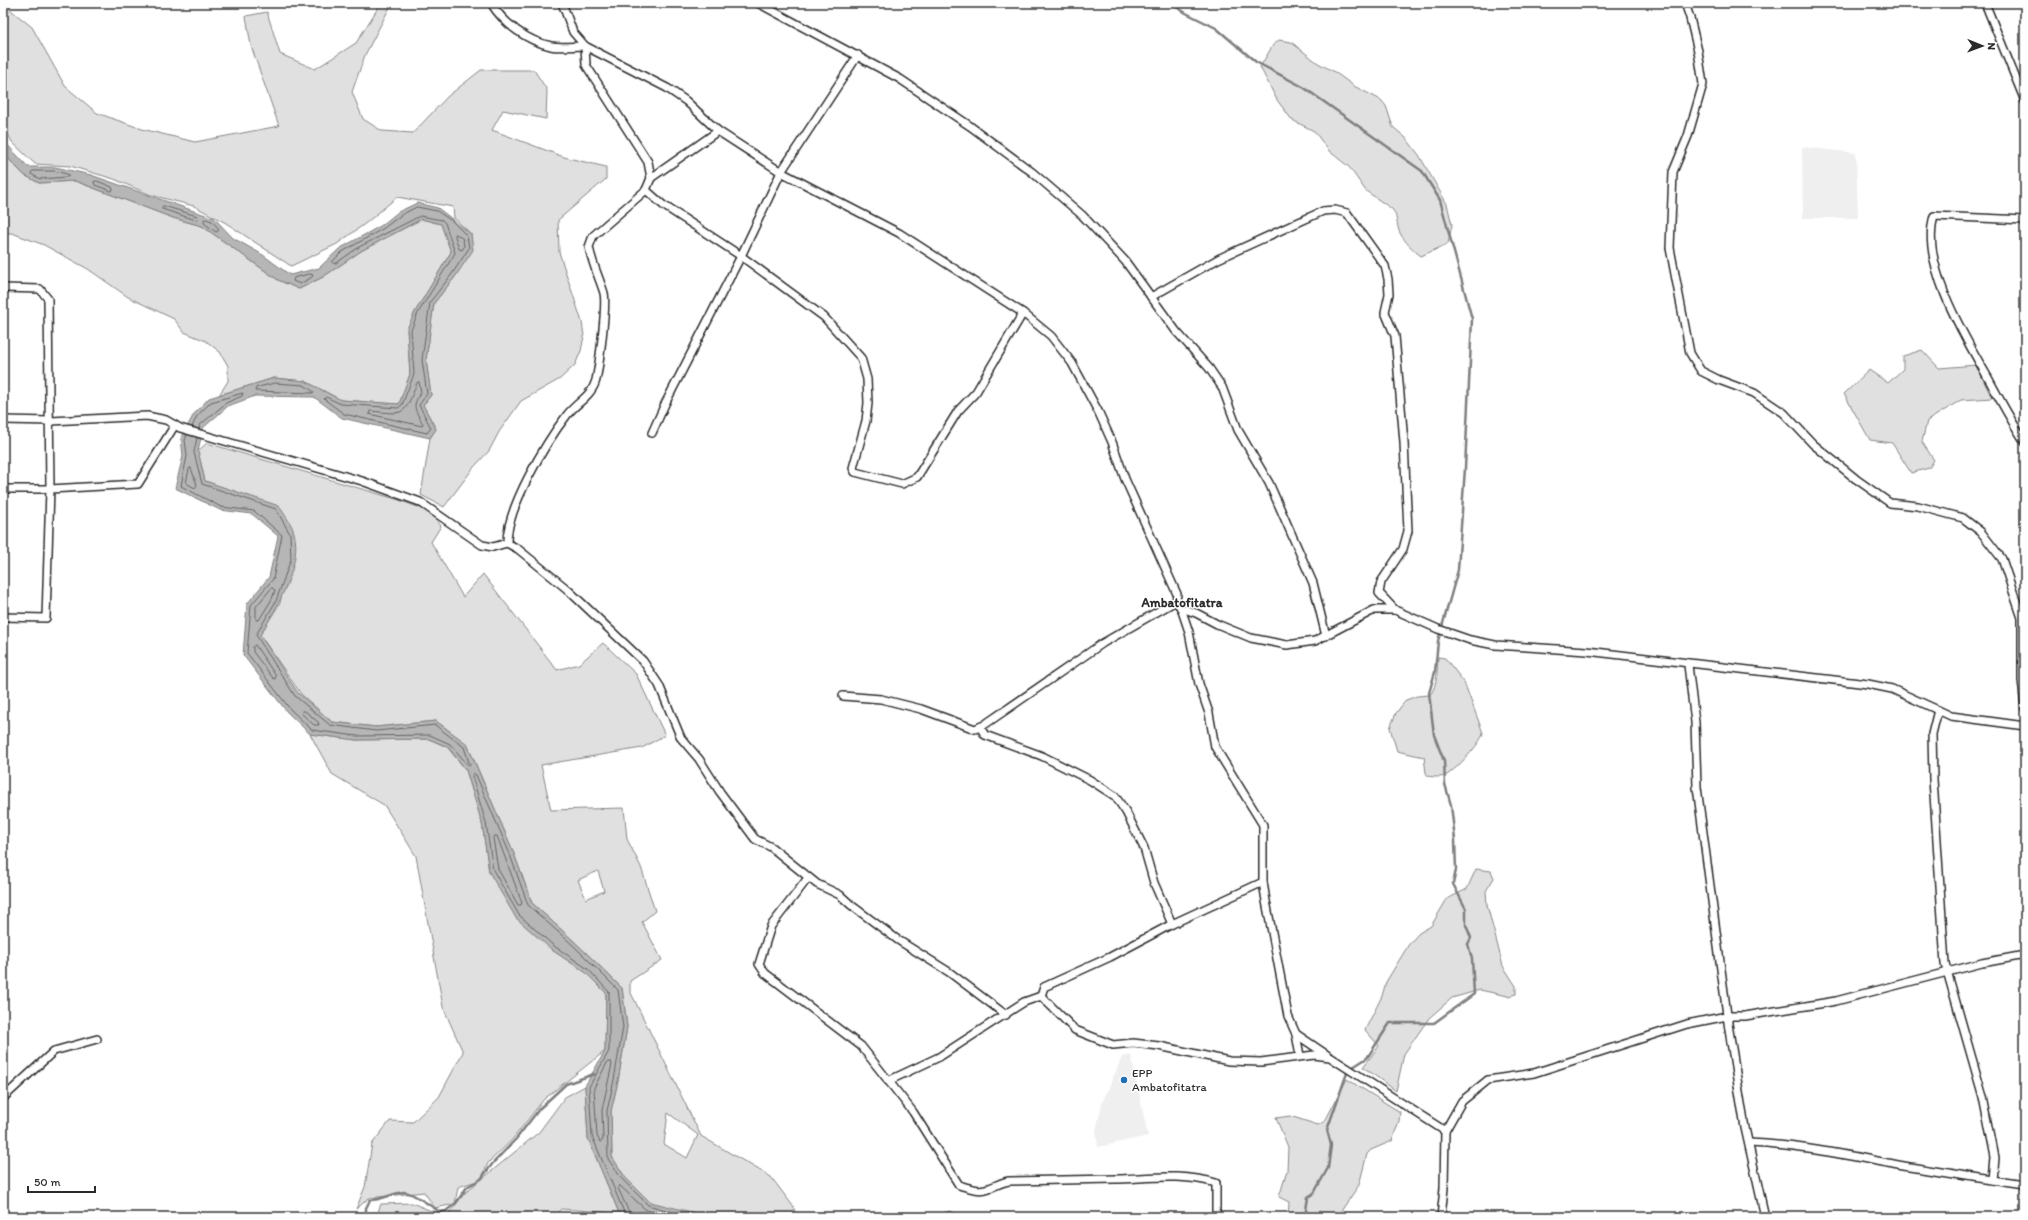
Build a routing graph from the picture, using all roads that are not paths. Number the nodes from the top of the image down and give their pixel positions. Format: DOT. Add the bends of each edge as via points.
graph roads {
  1 [pos="491,3"];
  2 [pos="562,3"];
  3 [pos="758,3"];
  4 [pos="1685,3"];
  5 [pos="1985,3"];
  6 [pos="585,46"];
  7 [pos="858,55"];
  8 [pos="2025,101"];
  9 [pos="718,131"];
  10 [pos="781,172"];
  11 [pos="651,178"];
  12 [pos="646,190"];
  13 [pos="2025,220"];
  14 [pos="741,256"];
  15 [pos="3,288"];
  16 [pos="1151,297"];
  17 [pos="1023,313"];
  18 [pos="3,420"];
  19 [pos="50,421"];
  20 [pos="177,426"];
  21 [pos="652,433"];
  22 [pos="2025,442"];
  23 [pos="3,489"];
  24 [pos="50,489"];
  25 [pos="507,543"];
  26 [pos="1176,601"];
  27 [pos="1181,608"];
  28 [pos="1395,610"];
  29 [pos="3,617"];
  30 [pos="1326,636"];
  31 [pos="1688,665"];
  32 [pos="844,696"];
  33 [pos="2025,708"];
  34 [pos="1938,710"];
  35 [pos="2025,726"];
  36 [pos="980,727"];
  37 [pos="808,878"];
  38 [pos="1263,882"];
  39 [pos="1172,924"];
  40 [pos="2025,955"];
  41 [pos="1949,971"];
  42 [pos="1041,996"];
  43 [pos="1006,1015"];
  44 [pos="1727,1016"];
  45 [pos="1296,1034"];
  46 [pos="97,1039"];
  47 [pos="1300,1056"];
  48 [pos="1330,1057"];
  49 [pos="888,1081"];
  50 [pos="3,1098"];
  51 [pos="1445,1131"];
  52 [pos="1749,1143"];
  53 [pos="1993,1180"];
  54 [pos="2025,1185"];
  55 [pos="1216,1217"];
  56 [pos="1441,1217"];
  57 [pos="1765,1217"];
  1 -- 6 [label="street" via="498,13 524,35 551,46"];
  2 -- 6 [label="street" via="573,32"];
  3 -- 7 [label="street"];
  4 -- 33 [label="street" via="1698,51 1703,84 1688,136 1673,172 1670,248 1690,353 1701,371 1754,393 1784,413 1813,444 1856,480 1890,503 1918,506 1963,518 1981,532 2002,559 2022,618 2022,680"];
  5 -- 8 [label="street"];
  6 -- 9 [label="street" via="667,88 686,101"];
  6 -- 11 [label="street" via="586,65 648,162"];
  7 -- 10 [label="street"];
  7 -- 16 [label="street" via="900,79 970,126 1032,172 1082,215 1125,261"];
  9 -- 10 [label="street"];
  9 -- 11 [label="street"];
  10 -- 14 [label="street"];
  10 -- 17 [label="street" via="899,233"];
  11 -- 12 [label="street"];
  12 -- 14 [label="street" via="663,205"];
  12 -- 25 [label="street" via="593,236 588,246 604,294 596,382 586,397 568,414 542,451 509,519"];
  13 -- 22 [label="street" via="1934,216 1931,228 1932,256 1948,303"];
  14 -- 17 [label="street" via="824,317 861,358 867,379 868,402 866,421 853,468 855,472 902,484 917,477 958,411 976,392"];
  14 -- 21 [label="street"];
  15 -- 19 [label="street" via="40,289 48,299"];
  16 -- 28 [label="street" via="1218,259 1323,211 1347,213 1386,266 1389,294 1385,312 1395,336 1408,531 1403,549 1381,582 1379,594"];
  16 -- 30 [label="street" via="1222,387 1238,430 1269,483 1313,583"];
  17 -- 26 [label="street" via="1051,336 1072,363 1112,442 1125,480 1177,594"];
  18 -- 19 [label="street"];
  19 -- 20 [label="street" via="147,416 166,420"];
  19 -- 24 [label="street"];
  20 -- 24 [label="street" via="138,484"];
  20 -- 25 [label="street" via="362,481 420,502 482,545 493,547"];
  23 -- 24 [label="street"];
  24 -- 29 [label="street" via="46,618"];
  25 -- 37 [label="street" via="518,549 567,590 642,660 659,685 681,738 699,759 755,839 771,847"];
  26 -- 27 [label="street"];
  26 -- 36 [label="street" via="1103,643"];
  27 -- 30 [label="street" via="1251,638 1287,645 1316,641"];
  27 -- 38 [label="street" via="1189,632 1199,684 1209,713 1215,747 1262,825"];
  28 -- 30 [label="street" via="1374,610"];
  28 -- 31 [label="street" via="1438,629 1495,645 1587,651"];
  31 -- 34 [label="street" via="1717,666 1868,684 1892,689"];
  31 -- 44 [label="street" via="1695,722 1697,787"];
  32 -- 36 [label="street" via="880,699 921,709 964,726 975,729"];
  34 -- 35 [label="street" via="1951,716"];
  34 -- 41 [label="street" via="1932,734 1933,779 1945,964"];
  36 -- 39 [label="street" via="985,735 1042,756 1090,780 1115,796 1144,848 1154,883"];
  37 -- 43 [label="street" via="840,895 898,940 949,972"];
  37 -- 49 [label="street" via="771,926 759,964 765,973 861,1046"];
  38 -- 39 [label="street"];
  38 -- 45 [label="street" via="1288,1016"];
  39 -- 42 [label="street" via="1044,987"];
  40 -- 41 [label="street"];
  41 -- 44 [label="street" via="1836,1001 1745,1016"];
  41 -- 53 [label="street" via="1983,1097 1995,1158"];
  42 -- 43 [label="street" via="1024,1002"];
  42 -- 47 [label="street" via="1075,1030 1113,1045 1133,1043 1159,1046 1229,1061 1261,1062"];
  43 -- 49 [label="street" via="939,1057"];
  44 -- 51 [label="street" via="1687,1024 1534,1073 1488,1080 1462,1101"];
  44 -- 52 [label="street"];
  45 -- 47 [label="street"];
  45 -- 48 [label="street"];
  46 -- 50 [label="street" via="54,1051"];
  47 -- 48 [label="street"];
  48 -- 51 [label="street"];
  49 -- 55 [label="street" via="913,1112 959,1185 975,1190 988,1189 1004,1182 1019,1181 1162,1176 1203,1179 1216,1183"];
  51 -- 56 [label="street"];
  52 -- 53 [label="street" via="1846,1155"];
  52 -- 57 [label="street"];
  53 -- 54 [label="street"];
}
